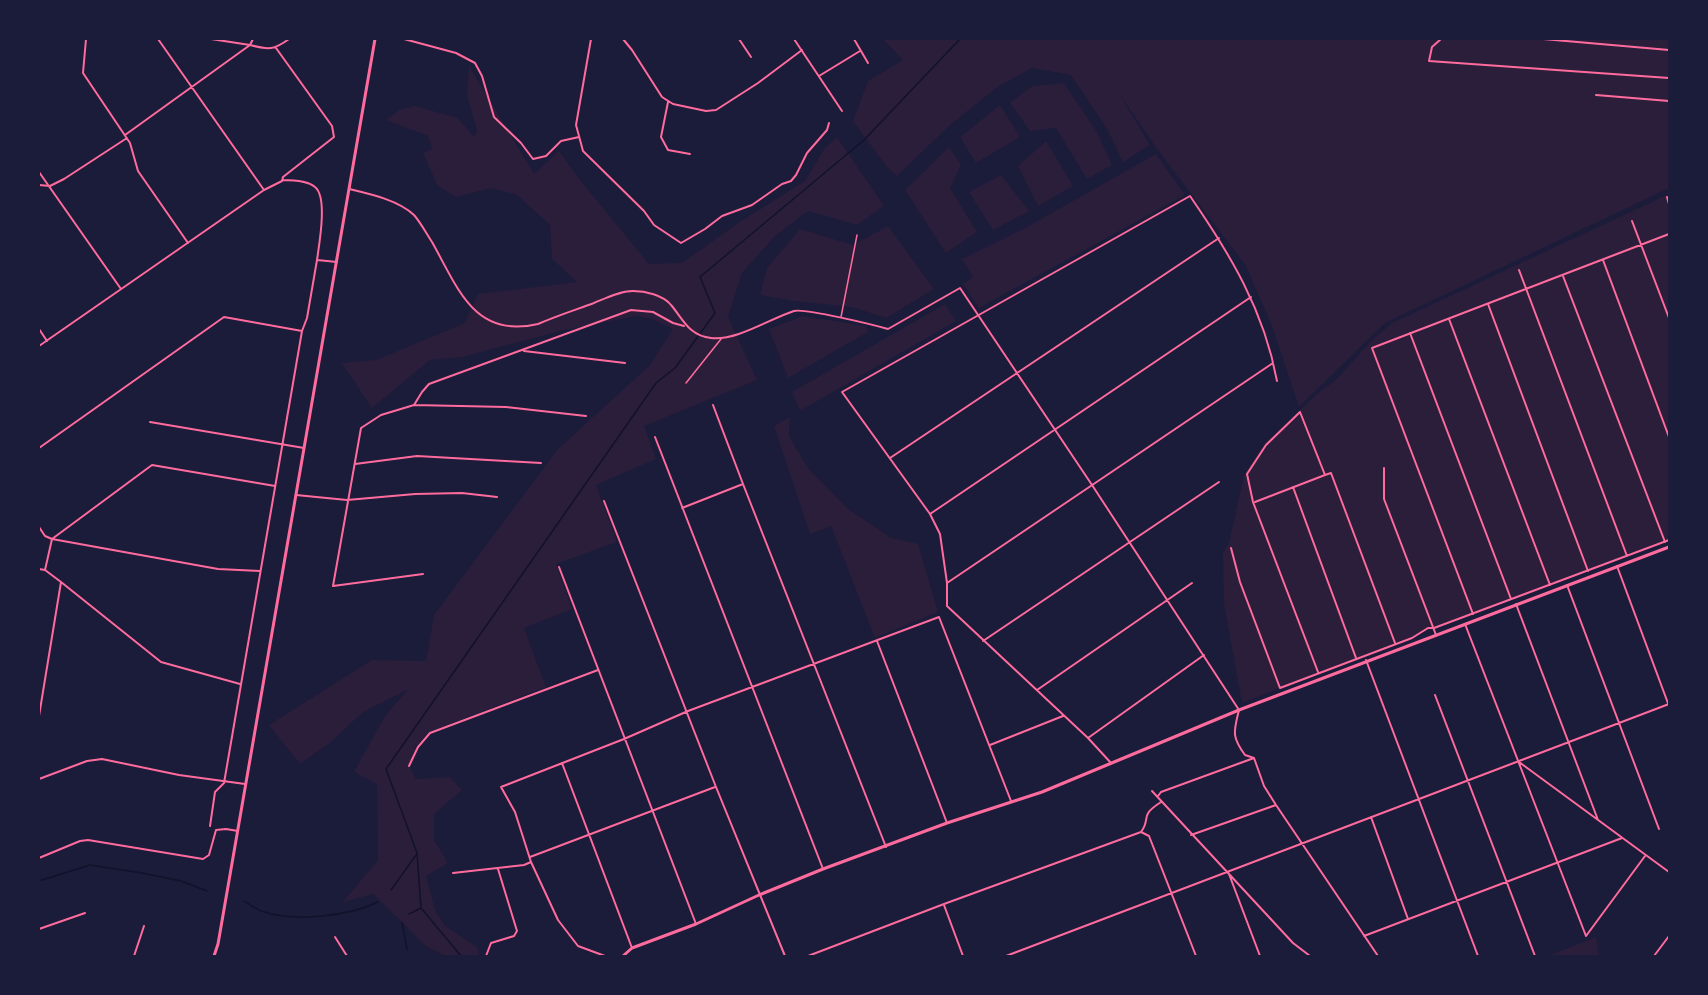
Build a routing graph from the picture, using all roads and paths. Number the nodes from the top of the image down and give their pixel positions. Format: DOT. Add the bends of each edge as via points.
graph roads {
  1 [pos="86,39"];
  2 [pos="158,39"];
  3 [pos="211,39"];
  4 [pos="253,39"];
  5 [pos="289,39"];
  6 [pos="375,39"];
  7 [pos="405,39"];
  8 [pos="591,39"];
  9 [pos="623,39"];
  10 [pos="739,39"];
  11 [pos="794,39"];
  12 [pos="854,39"];
  13 [pos="1441,39"];
  14 [pos="1543,39"];
  15 [pos="250,45"];
  16 [pos="276,48"];
  17 [pos="802,50"];
  18 [pos="1669,50"];
  19 [pos="860,51"];
  20 [pos="751,57"];
  21 [pos="868,63"];
  22 [pos="818,76"];
  23 [pos="1669,78"];
  24 [pos="193,88"];
  25 [pos="1596,95"];
  26 [pos="1669,101"];
  27 [pos="668,102"];
  28 [pos="842,111"];
  29 [pos="830,123"];
  30 [pos="126,136"];
  31 [pos="579,137"];
  32 [pos="690,154"];
  33 [pos="39,172"];
  34 [pos="282,181"];
  35 [pos="39,185"];
  36 [pos="50,186"];
  37 [pos="350,189"];
  38 [pos="264,190"];
  39 [pos="1666,197"];
  40 [pos="1669,204"];
  41 [pos="1632,221"];
  42 [pos="1669,234"];
  43 [pos="857,235"];
  44 [pos="1219,238"];
  45 [pos="188,243"];
  46 [pos="1641,245"];
  47 [pos="1603,259"];
  48 [pos="317,260"];
  49 [pos="337,262"];
  50 [pos="1519,270"];
  51 [pos="1563,275"];
  52 [pos="121,289"];
  53 [pos="1526,289"];
  54 [pos="1251,296"];
  55 [pos="1487,303"];
  56 [pos="977,315"];
  57 [pos="841,318"];
  58 [pos="1449,318"];
  59 [pos="1669,318"];
  60 [pos="686,327"];
  61 [pos="39,329"];
  62 [pos="302,331"];
  63 [pos="1410,333"];
  64 [pos="722,338"];
  65 [pos="47,341"];
  66 [pos="39,346"];
  67 [pos="522,350"];
  68 [pos="625,363"];
  69 [pos="1274,363"];
  70 [pos="1016,373"];
  71 [pos="1277,381"];
  72 [pos="686,382"];
  73 [pos="414,405"];
  74 [pos="713,405"];
  75 [pos="586,416"];
  76 [pos="150,422"];
  77 [pos="1054,429"];
  78 [pos="655,437"];
  79 [pos="1669,437"];
  80 [pos="282,443"];
  81 [pos="39,448"];
  82 [pos="304,448"];
  83 [pos="890,458"];
  84 [pos="541,463"];
  85 [pos="355,464"];
  86 [pos="1384,468"];
  87 [pos="1324,475"];
  88 [pos="1219,482"];
  89 [pos="743,484"];
  90 [pos="1092,485"];
  91 [pos="274,486"];
  92 [pos="1293,487"];
  93 [pos="296,495"];
  94 [pos="497,497"];
  95 [pos="348,500"];
  96 [pos="604,501"];
  97 [pos="1254,502"];
  98 [pos="682,508"];
  99 [pos="930,514"];
  100 [pos="39,526"];
  101 [pos="52,539"];
  102 [pos="1667,541"];
  103 [pos="1128,542"];
  104 [pos="1231,548"];
  105 [pos="1669,549"];
  106 [pos="1627,556"];
  107 [pos="1617,566"];
  108 [pos="559,567"];
  109 [pos="39,569"];
  110 [pos="45,570"];
  111 [pos="1588,571"];
  112 [pos="260,572"];
  113 [pos="423,574"];
  114 [pos="62,582"];
  115 [pos="947,583"];
  116 [pos="1192,584"];
  117 [pos="1550,585"];
  118 [pos="1567,585"];
  119 [pos="1167,599"];
  120 [pos="1511,599"];
  121 [pos="1516,604"];
  122 [pos="1473,614"];
  123 [pos="1465,624"];
  124 [pos="1434,628"];
  125 [pos="1436,635"];
  126 [pos="877,640"];
  127 [pos="983,641"];
  128 [pos="1395,643"];
  129 [pos="1204,655"];
  130 [pos="1356,658"];
  131 [pos="1366,660"];
  132 [pos="813,663"];
  133 [pos="598,670"];
  134 [pos="1319,672"];
  135 [pos="240,684"];
  136 [pos="751,688"];
  137 [pos="1037,690"];
  138 [pos="1435,695"];
  139 [pos="1669,705"];
  140 [pos="1239,710"];
  141 [pos="688,711"];
  142 [pos="39,716"];
  143 [pos="1063,716"];
  144 [pos="1619,723"];
  145 [pos="1088,738"];
  146 [pos="624,739"];
  147 [pos="1569,742"];
  148 [pos="990,745"];
  149 [pos="1254,758"];
  150 [pos="1517,761"];
  151 [pos="562,763"];
  152 [pos="1111,763"];
  153 [pos="409,766"];
  154 [pos="39,779"];
  155 [pos="1468,780"];
  156 [pos="224,783"];
  157 [pos="246,784"];
  158 [pos="716,787"];
  159 [pos="1152,791"];
  160 [pos="1158,796"];
  161 [pos="1418,798"];
  162 [pos="1011,801"];
  163 [pos="1162,802"];
  164 [pos="1276,805"];
  165 [pos="652,811"];
  166 [pos="1371,818"];
  167 [pos="1598,820"];
  168 [pos="947,823"];
  169 [pos="210,826"];
  170 [pos="1659,829"];
  171 [pos="238,831"];
  172 [pos="1141,832"];
  173 [pos="589,835"];
  174 [pos="1191,835"];
  175 [pos="1622,838"];
  176 [pos="1301,844"];
  177 [pos="886,847"];
  178 [pos="1646,855"];
  179 [pos="530,857"];
  180 [pos="39,858"];
  181 [pos="531,862"];
  182 [pos="1558,862"];
  183 [pos="498,869"];
  184 [pos="823,869"];
  185 [pos="1228,871"];
  186 [pos="1669,872"];
  187 [pos="453,873"];
  188 [pos="1506,882"];
  189 [pos="1173,893"];
  190 [pos="759,895"];
  191 [pos="1457,901"];
  192 [pos="944,904"];
  193 [pos="85,913"];
  194 [pos="1408,919"];
  195 [pos="696,924"];
  196 [pos="144,926"];
  197 [pos="39,929"];
  198 [pos="1364,936"];
  199 [pos="1669,936"];
  200 [pos="335,937"];
  201 [pos="632,948"];
  202 [pos="134,956"];
  203 [pos="216,956"];
  204 [pos="347,956"];
  205 [pos="486,956"];
  206 [pos="605,956"];
  207 [pos="623,956"];
  208 [pos="785,956"];
  209 [pos="808,956"];
  210 [pos="963,956"];
  211 [pos="1006,956"];
  212 [pos="1196,956"];
  213 [pos="1260,956"];
  214 [pos="1310,956"];
  215 [pos="1378,956"];
  216 [pos="1478,956"];
  217 [pos="1535,956"];
  218 [pos="1654,956"];
  1 -- 30 [label="street" via="83,73"];
  2 -- 24 [label="street"];
  3 -- 15 [label="street"];
  4 -- 15 [label="street"];
  5 -- 16 [label="street"];
  6 -- 37 [label="street"];
  7 -- 31 [label="street" via="456,53 475,63 494,117 533,159 546,156 561,141"];
  8 -- 31 [label="street" via="576,124"];
  9 -- 27 [label="street"];
  10 -- 20 [label="street"];
  11 -- 17 [label="street"];
  12 -- 19 [label="street"];
  13 -- 23 [label="street" via="1432,47 1429,61"];
  14 -- 18 [label="street"];
  15 -- 16 [label="street"];
  15 -- 24 [label="street"];
  16 -- 34 [label="street" via="333,126 334,136"];
  17 -- 22 [label="street"];
  17 -- 27 [label="street" via="711,112"];
  19 -- 21 [label="street"];
  19 -- 22 [label="street"];
  22 -- 28 [label="street"];
  24 -- 30 [label="street"];
  24 -- 38 [label="street"];
  25 -- 26 [label="street"];
  27 -- 32 [label="street" via="661,137 668,150"];
  29 -- 31 [label="street" via="791,181 752,205 722,216 681,243 654,225 583,150"];
  30 -- 36 [label="street"];
  30 -- 45 [label="street" via="138,171"];
  33 -- 36 [label="street"];
  34 -- 38 [label="street"];
  34 -- 48 [label="street" via="310,184 318,190 321,220"];
  35 -- 36 [label="street"];
  36 -- 52 [label="street"];
  37 -- 49 [label="street"];
  37 -- 60 [label="street" via="389,201 413,215 470,306 495,324 532,326 632,291 663,298"];
  38 -- 45 [label="street"];
  39 -- 40 [label="street"];
  41 -- 46 [label="street"];
  42 -- 46 [label="street"];
  43 -- 57 [label="street"];
  44 -- 54 [label="street"];
  44 -- 56 [label="street" via="1190,196"];
  44 -- 70 [label="street"];
  45 -- 52 [label="street"];
  46 -- 47 [label="street"];
  46 -- 59 [label="street"];
  47 -- 51 [label="street"];
  47 -- 79 [label="street"];
  48 -- 49 [label="street"];
  48 -- 62 [label="street"];
  49 -- 82 [label="street"];
  50 -- 53 [label="street"];
  51 -- 53 [label="street"];
  51 -- 102 [label="street"];
  52 -- 65 [label="street"];
  53 -- 55 [label="street"];
  53 -- 106 [label="street"];
  54 -- 69 [label="street"];
  54 -- 77 [label="street"];
  55 -- 58 [label="street"];
  55 -- 111 [label="street"];
  56 -- 57 [label="street" via="960,288 888,329"];
  56 -- 70 [label="street"];
  56 -- 83 [label="street" via="842,392"];
  57 -- 64 [label="street" via="797,310"];
  58 -- 63 [label="street"];
  58 -- 117 [label="street"];
  60 -- 64 [label="street" via="704,337"];
  60 -- 67 [label="street" via="652,312 631,310"];
  61 -- 65 [label="street"];
  62 -- 80 [label="street"];
  62 -- 81 [label="street" via="224,317"];
  63 -- 120 [label="street"];
  63 -- 122 [label="street" via="1372,348"];
  64 -- 72 [label="street"];
  65 -- 66 [label="street"];
  67 -- 68 [label="street"];
  67 -- 73 [label="street" via="429,384"];
  69 -- 71 [label="street"];
  69 -- 90 [label="street"];
  70 -- 77 [label="street"];
  70 -- 83 [label="street"];
  73 -- 75 [label="street" via="506,407"];
  73 -- 85 [label="street" via="381,416 361,428"];
  74 -- 89 [label="street"];
  76 -- 80 [label="street"];
  77 -- 90 [label="street"];
  77 -- 99 [label="street"];
  78 -- 98 [label="street"];
  80 -- 82 [label="street"];
  80 -- 91 [label="street"];
  82 -- 93 [label="street"];
  83 -- 99 [label="street"];
  84 -- 85 [label="street" via="417,456"];
  85 -- 95 [label="street"];
  86 -- 124 [label="street" via="1384,499"];
  87 -- 92 [label="street"];
  87 -- 97 [label="street" via="1300,412 1266,445 1247,474"];
  87 -- 128 [label="street" via="1331,473"];
  88 -- 103 [label="street"];
  89 -- 98 [label="street"];
  89 -- 132 [label="street"];
  90 -- 103 [label="street"];
  90 -- 115 [label="street"];
  91 -- 101 [label="street" via="152,465"];
  91 -- 112 [label="street"];
  92 -- 97 [label="street"];
  92 -- 130 [label="street"];
  93 -- 95 [label="street"];
  93 -- 157 [label="street"];
  94 -- 95 [label="street" via="415,494"];
  95 -- 113 [label="street" via="333,586"];
  96 -- 141 [label="street"];
  97 -- 134 [label="street"];
  98 -- 136 [label="street"];
  99 -- 115 [label="street" via="940,534"];
  100 -- 101 [label="street"];
  101 -- 110 [label="street"];
  101 -- 112 [label="street" via="218,569"];
  102 -- 106 [label="street"];
  103 -- 119 [label="street"];
  103 -- 127 [label="street"];
  104 -- 134 [label="street" via="1280,688"];
  105 -- 107 [label="street"];
  106 -- 111 [label="street"];
  107 -- 118 [label="street"];
  107 -- 139 [label="street"];
  108 -- 133 [label="street"];
  109 -- 110 [label="street"];
  110 -- 114 [label="street"];
  111 -- 117 [label="street"];
  112 -- 135 [label="street"];
  114 -- 135 [label="street" via="160,662"];
  114 -- 142 [label="street"];
  115 -- 127 [label="street" via="947,606"];
  116 -- 119 [label="street"];
  117 -- 120 [label="street"];
  118 -- 121 [label="street"];
  118 -- 144 [label="street"];
  119 -- 129 [label="street"];
  119 -- 137 [label="street"];
  120 -- 122 [label="street"];
  121 -- 123 [label="street"];
  121 -- 147 [label="street"];
  122 -- 124 [label="street"];
  123 -- 125 [label="street"];
  123 -- 150 [label="street"];
  124 -- 125 [label="street"];
  124 -- 128 [label="street"];
  125 -- 131 [label="street"];
  126 -- 132 [label="street"];
  126 -- 148 [label="street" via="939,617"];
  126 -- 168 [label="street"];
  127 -- 137 [label="street"];
  128 -- 130 [label="street"];
  129 -- 140 [label="street"];
  129 -- 145 [label="street"];
  130 -- 134 [label="street"];
  131 -- 140 [label="street"];
  131 -- 161 [label="street"];
  132 -- 136 [label="street"];
  132 -- 177 [label="street"];
  133 -- 146 [label="street"];
  133 -- 153 [label="street" via="430,734"];
  135 -- 156 [label="street"];
  136 -- 141 [label="street"];
  136 -- 184 [label="street"];
  137 -- 143 [label="street"];
  138 -- 155 [label="street"];
  139 -- 144 [label="street"];
  140 -- 149 [label="street" via="1233,729 1235,739 1245,755"];
  140 -- 152 [label="street"];
  141 -- 146 [label="street"];
  141 -- 158 [label="street"];
  143 -- 145 [label="street"];
  143 -- 148 [label="street"];
  144 -- 147 [label="street"];
  144 -- 170 [label="street"];
  145 -- 152 [label="street"];
  146 -- 151 [label="street"];
  146 -- 165 [label="street"];
  147 -- 150 [label="street"];
  147 -- 167 [label="street"];
  148 -- 162 [label="street"];
  149 -- 160 [label="street"];
  149 -- 164 [label="street"];
  150 -- 155 [label="street"];
  150 -- 167 [label="street"];
  150 -- 182 [label="street"];
  151 -- 173 [label="street"];
  151 -- 179 [label="street" via="501,787 515,812"];
  152 -- 162 [label="street"];
  154 -- 156 [label="street" via="102,759"];
  155 -- 161 [label="street"];
  155 -- 188 [label="street"];
  156 -- 157 [label="street"];
  156 -- 169 [label="street" via="215,792"];
  157 -- 171 [label="street"];
  158 -- 165 [label="street"];
  158 -- 190 [label="street"];
  159 -- 160 [label="street"];
  160 -- 163 [label="street"];
  161 -- 166 [label="street"];
  161 -- 191 [label="street"];
  162 -- 168 [label="street"];
  163 -- 172 [label="street" via="1149,810"];
  163 -- 174 [label="street"];
  164 -- 174 [label="street"];
  164 -- 176 [label="street"];
  165 -- 173 [label="street"];
  165 -- 195 [label="street"];
  166 -- 176 [label="street"];
  166 -- 194 [label="street"];
  167 -- 175 [label="street"];
  168 -- 177 [label="street"];
  171 -- 180 [label="street" via="216,830 209,855 203,859 88,840"];
  171 -- 203 [label="street"];
  172 -- 189 [label="street" via="1149,836"];
  172 -- 192 [label="street"];
  173 -- 179 [label="street"];
  173 -- 201 [label="street"];
  174 -- 185 [label="street"];
  175 -- 178 [label="street"];
  175 -- 182 [label="street"];
  176 -- 185 [label="street"];
  176 -- 198 [label="street"];
  177 -- 184 [label="street"];
  178 -- 182 [label="street" via="1587,936"];
  178 -- 186 [label="street"];
  179 -- 181 [label="street"];
  181 -- 183 [label="street"];
  181 -- 206 [label="street" via="558,920 578,946"];
  182 -- 188 [label="street"];
  183 -- 187 [label="street"];
  183 -- 205 [label="street" via="517,931 514,936 490,944"];
  184 -- 190 [label="street"];
  185 -- 189 [label="street"];
  185 -- 213 [label="street"];
  185 -- 214 [label="street"];
  188 -- 191 [label="street"];
  188 -- 217 [label="street"];
  189 -- 211 [label="street"];
  189 -- 212 [label="street"];
  190 -- 195 [label="street"];
  190 -- 208 [label="street"];
  191 -- 194 [label="street"];
  191 -- 216 [label="street"];
  192 -- 209 [label="street"];
  192 -- 210 [label="street"];
  193 -- 197 [label="street"];
  194 -- 198 [label="street"];
  195 -- 201 [label="street"];
  196 -- 202 [label="street"];
  198 -- 215 [label="street"];
  199 -- 218 [label="street"];
  200 -- 204 [label="street"];
  201 -- 207 [label="street"];
}
